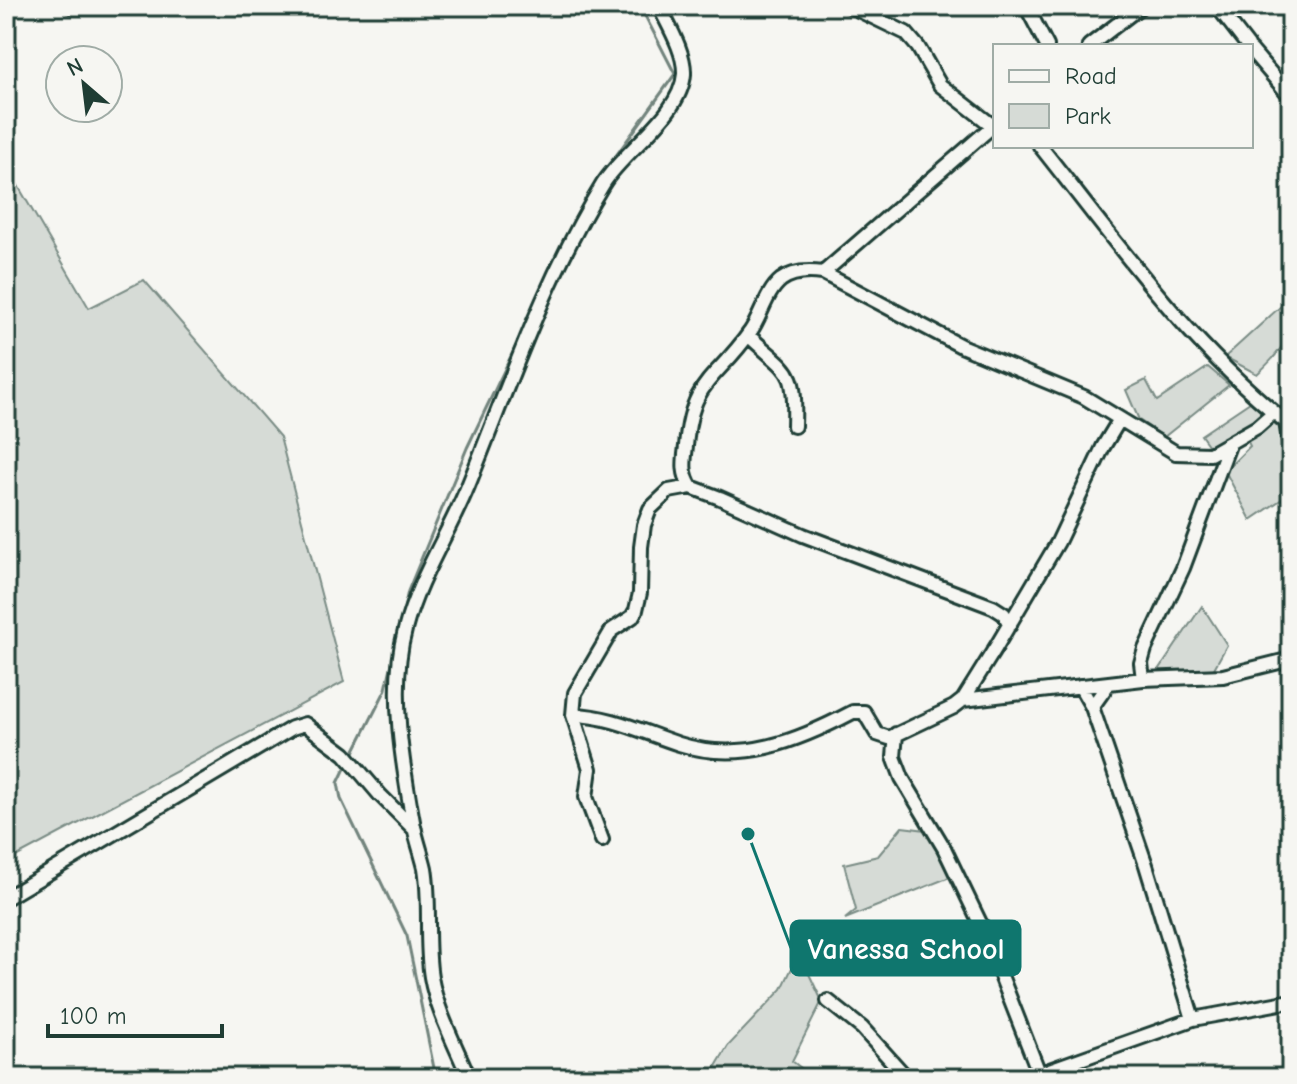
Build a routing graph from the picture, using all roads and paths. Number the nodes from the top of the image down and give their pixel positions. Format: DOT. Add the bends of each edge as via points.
graph roads {
  1 [pos="71,6"];
  2 [pos="82,6"];
  3 [pos="659,6"];
  4 [pos="850,6"];
  5 [pos="1026,6"];
  6 [pos="1141,6"];
  7 [pos="1217,6"];
  8 [pos="1046,44"];
  9 [pos="1092,44"];
  10 [pos="1247,44"];
  11 [pos="1253,52"];
  12 [pos="1291,97"];
  13 [pos="993,124"];
  14 [pos="993,126"];
  15 [pos="1042,148"];
  16 [pos="823,273"];
  17 [pos="748,335"];
  18 [pos="1274,412"];
  19 [pos="1288,416"];
  20 [pos="1120,419"];
  21 [pos="794,426"];
  22 [pos="1229,445"];
  23 [pos="1291,452"];
  24 [pos="691,487"];
  25 [pos="1010,625"];
  26 [pos="1291,659"];
  27 [pos="979,674"];
  28 [pos="1143,679"];
  29 [pos="1109,683"];
  30 [pos="1080,686"];
  31 [pos="990,696"];
  32 [pos="963,700"];
  33 [pos="1092,707"];
  34 [pos="573,715"];
  35 [pos="896,734"];
  36 [pos="415,830"];
  37 [pos="602,840"];
  38 [pos="6,898"];
  39 [pos="828,1001"];
  40 [pos="1291,1001"];
  41 [pos="1193,1019"];
  42 [pos="1036,1076"];
  43 [pos="469,1078"];
  44 [pos="907,1078"];
  1 -- 2 [label="street"];
  3 -- 36 [label="street" via="684,73 677,96 604,181 576,230 404,632 400,711"];
  4 -- 13 [label="street" via="906,33 940,85"];
  5 -- 8 [label="street"];
  6 -- 9 [label="street"];
  7 -- 10 [label="street"];
  11 -- 12 [label="street"];
  14 -- 16 [label="street"];
  15 -- 18 [label="street" via="1164,304"];
  16 -- 17 [label="street" via="782,279"];
  16 -- 20 [label="street" via="961,346 1084,397"];
  17 -- 21 [label="street" via="791,377"];
  17 -- 24 [label="street" via="711,375 692,407 684,465"];
  18 -- 19 [label="street"];
  18 -- 22 [label="street"];
  19 -- 23 [label="street"];
  20 -- 22 [label="street" via="1176,453 1210,454"];
  20 -- 25 [label="street"];
  22 -- 28 [label="street" via="1183,568 1145,649"];
  24 -- 25 [label="street" via="993,607"];
  24 -- 34 [label="street" via="669,491 650,509 636,610 609,635 575,693"];
  25 -- 27 [label="street"];
  26 -- 28 [label="street" via="1223,676"];
  27 -- 31 [label="street"];
  27 -- 32 [label="street"];
  28 -- 29 [label="street"];
  29 -- 30 [label="street"];
  29 -- 33 [label="street"];
  30 -- 31 [label="street"];
  30 -- 33 [label="street"];
  31 -- 32 [label="street"];
  32 -- 35 [label="street"];
  33 -- 41 [label="street"];
  34 -- 35 [label="street" via="616,721 677,744 725,752 751,752 795,740 858,711 869,717 881,737"];
  34 -- 37 [label="street" via="590,769 586,797"];
  35 -- 42 [label="street" via="894,757 902,778 964,889"];
  36 -- 38 [label="street" via="345,754 305,724"];
  36 -- 43 [label="street" via="425,869 432,980"];
  39 -- 44 [label="street" via="862,1028"];
  40 -- 41 [label="street"];
  41 -- 42 [label="street"];
}
